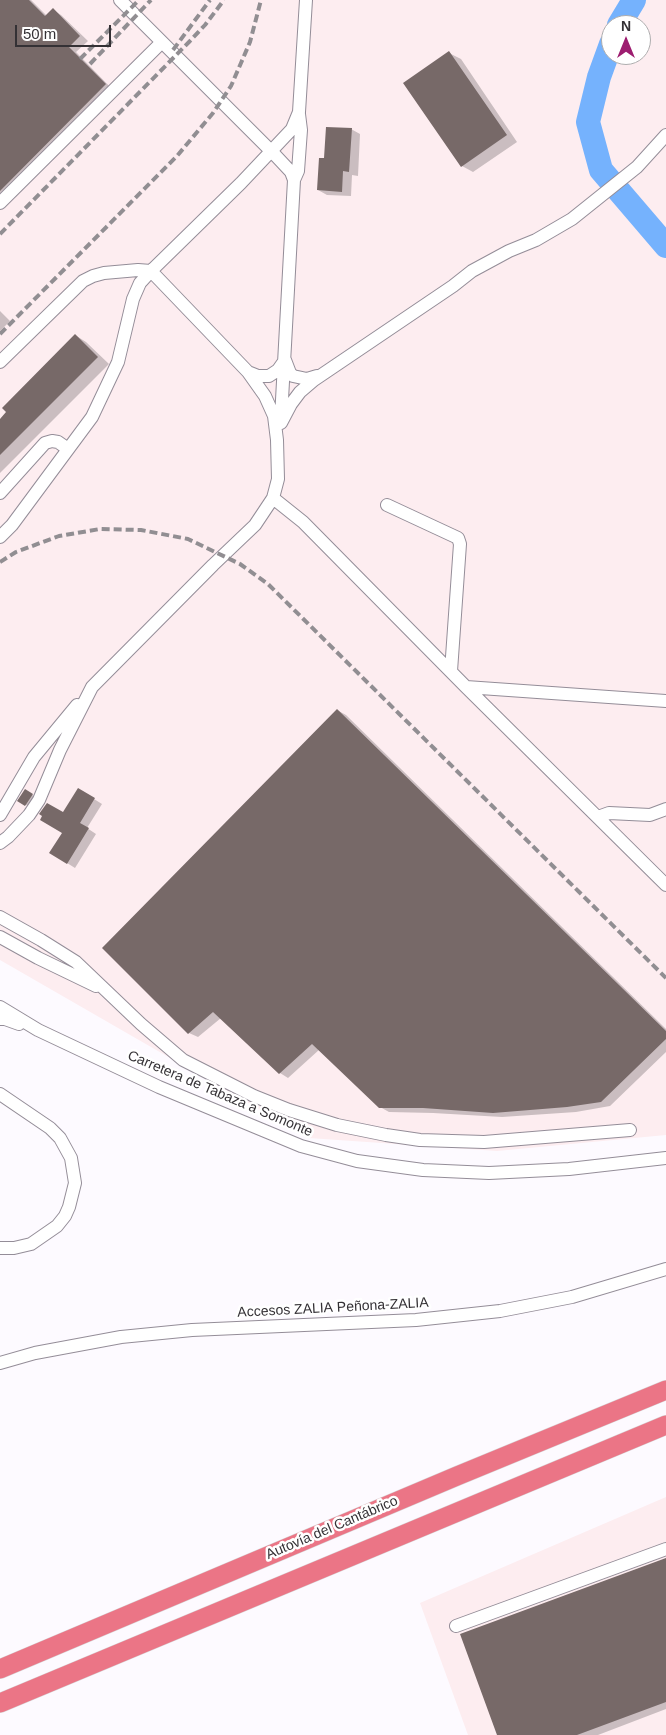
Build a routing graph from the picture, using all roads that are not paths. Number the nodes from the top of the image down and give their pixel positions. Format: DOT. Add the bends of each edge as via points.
graph roads {
  1 [pos="120,0"];
  2 [pos="306,0"];
  3 [pos="162,42"];
  4 [pos="298,112"];
  5 [pos="666,135"];
  6 [pos="272,152"];
  7 [pos="294,180"];
  8 [pos="0,203"];
  9 [pos="151,271"];
  10 [pos="285,360"];
  11 [pos="0,362"];
  12 [pos="248,372"];
  13 [pos="324,374"];
  14 [pos="280,423"];
  15 [pos="277,440"];
  16 [pos="68,449"];
  17 [pos="0,492"];
  18 [pos="273,498"];
  19 [pos="387,505"];
  20 [pos="0,537"];
  21 [pos="451,671"];
  22 [pos="92,686"];
  23 [pos="466,687"];
  24 [pos="666,701"];
  25 [pos="666,809"];
  26 [pos="0,815"];
  27 [pos="598,817"];
  28 [pos="0,843"];
  29 [pos="666,885"];
  30 [pos="0,917"];
  31 [pos="0,937"];
  32 [pos="110,994"];
  33 [pos="0,1007"];
  34 [pos="0,1019"];
  35 [pos="38,1030"];
  36 [pos="2,1094"];
  37 [pos="630,1130"];
  38 [pos="666,1158"];
  39 [pos="0,1248"];
  40 [pos="666,1269"];
  41 [pos="0,1363"];
  42 [pos="666,1390"];
  43 [pos="666,1425"];
  44 [pos="666,1549"];
  45 [pos="456,1626"];
  46 [pos="0,1668"];
  47 [pos="0,1703"];
  1 -- 3 [label="street"];
  2 -- 4 [label="street"];
  3 -- 6 [label="street"];
  3 -- 8 [label="street"];
  4 -- 6 [label="street" via="288,134"];
  4 -- 7 [label="street" via="301,130 298,171"];
  5 -- 13 [label="street" via="637,168 572,219 472,271"];
  6 -- 7 [label="street" via="291,172"];
  6 -- 9 [label="street"];
  7 -- 10 [label="street"];
  9 -- 11 [label="street" via="104,273 83,280"];
  9 -- 12 [label="street"];
  9 -- 16 [label="street" via="140,283 133,299 118,362 92,417"];
  10 -- 12 [label="street" via="269,376"];
  10 -- 13 [label="street" via="293,376 306,379"];
  10 -- 14 [label="street"];
  12 -- 15 [label="street" via="270,406"];
  13 -- 14 [label="street" via="300,392"];
  14 -- 15 [label="street"];
  15 -- 18 [label="street" via="278,479"];
  16 -- 17 [label="street" via="58,442 45,443"];
  16 -- 20 [label="street" via="12,526"];
  18 -- 21 [label="street" via="303,522"];
  18 -- 22 [label="street" via="255,526"];
  19 -- 21 [label="street" via="458,538"];
  21 -- 23 [label="street"];
  22 -- 26 [label="street" via="34,757"];
  22 -- 28 [label="street" via="35,806 14,832"];
  23 -- 24 [label="street"];
  23 -- 27 [label="street"];
  25 -- 27 [label="street" via="650,815 609,813"];
  27 -- 29 [label="street"];
  30 -- 32 [label="street" via="76,962"];
  31 -- 32 [label="street"];
  32 -- 37 [label="street" via="183,1060 254,1096 337,1125 420,1140 484,1142"];
  33 -- 35 [label="street, Carretera de Tabaza a Somonte"];
  34 -- 35 [label="street, Carretera de Tabaza a Somonte"];
  35 -- 38 [label="street, Carretera de Tabaza a Somonte" via="160,1087 292,1142 357,1161 423,1170 489,1173 569,1169"];
  36 -- 39 [label="street" via="60,1138 71,1158 75,1183 69,1207 57,1226 31,1244"];
  40 -- 41 [label="street, Accesos ZALIA Peñona-ZALIA" via="572,1297 500,1311 416,1320 192,1330 121,1337"];
  42 -- 46 [label="highway, Autovía del Cantábrico"];
  43 -- 47 [label="highway"];
  44 -- 45 [label="street"];
}
